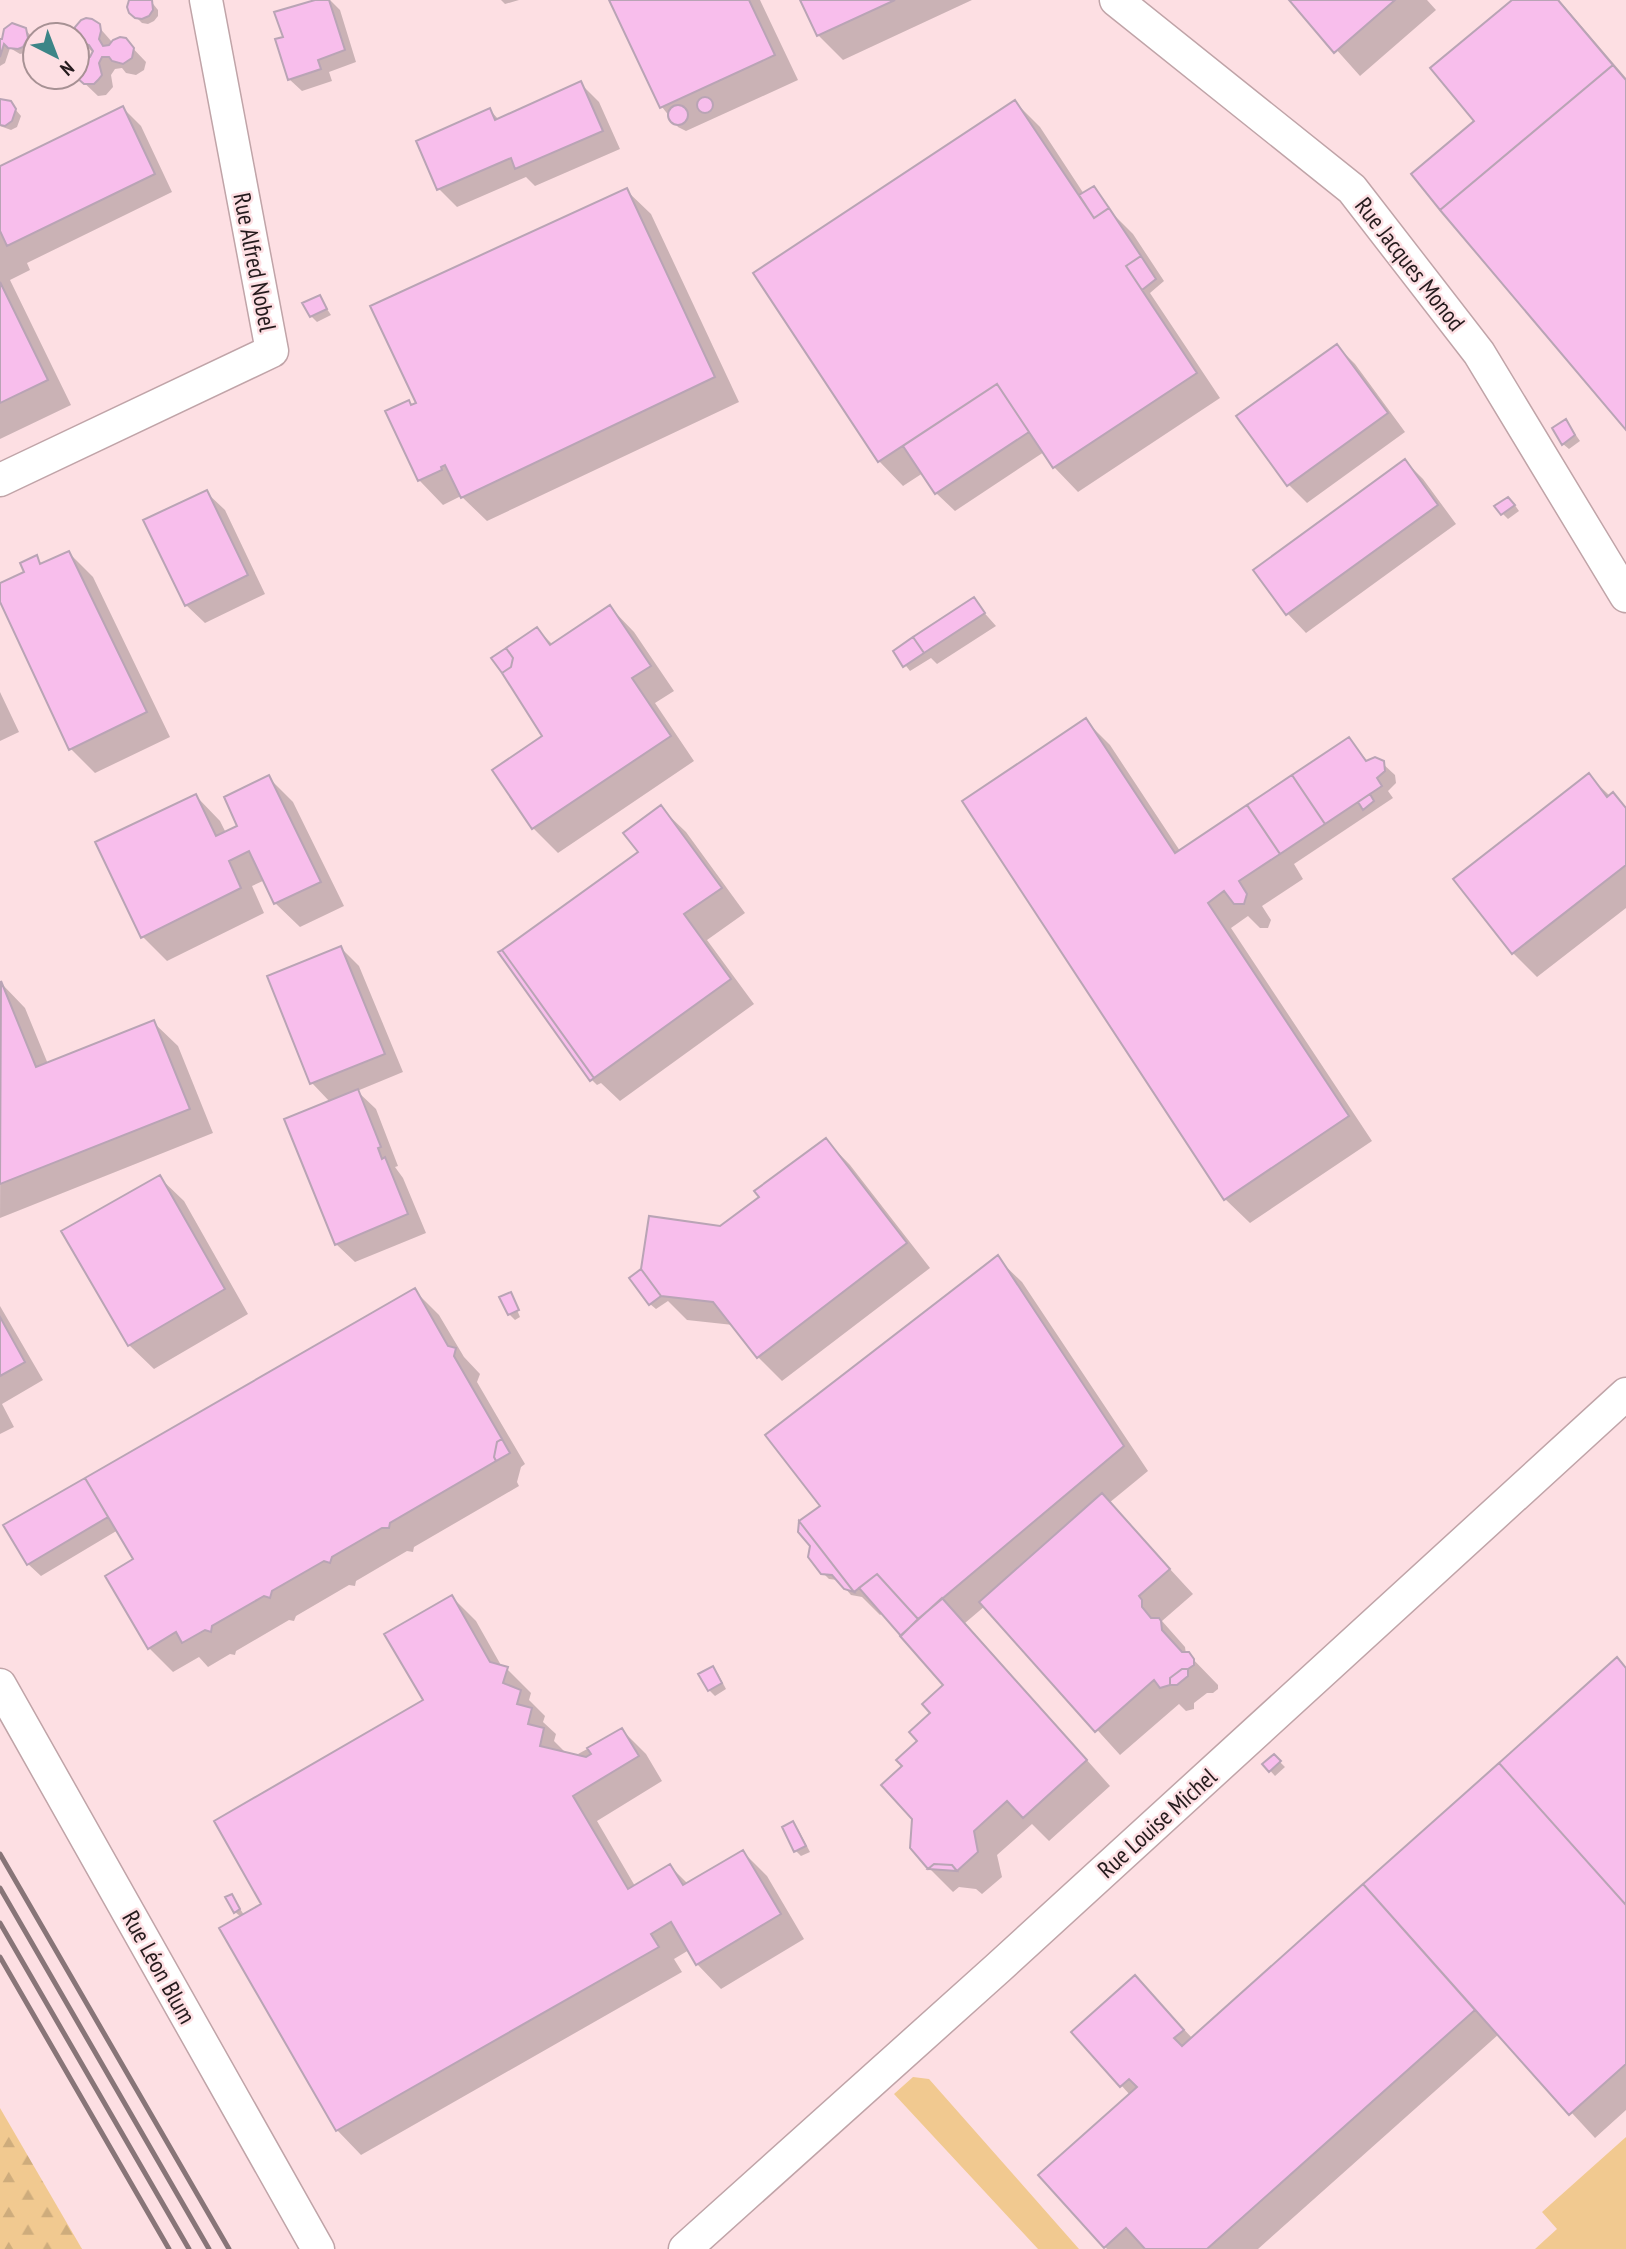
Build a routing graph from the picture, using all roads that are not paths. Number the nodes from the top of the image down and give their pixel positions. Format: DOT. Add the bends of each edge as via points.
graph roads {
  1 [pos="205,0"];
  2 [pos="1116,0"];
  3 [pos="0,480"];
  4 [pos="1626,596"];
  5 [pos="1626,1394"];
  6 [pos="0,1685"];
  7 [pos="318,2249"];
  8 [pos="685,2249"];
  1 -- 3 [label="street, Rue Alfred Nobel" via="272,351"];
  2 -- 4 [label="street, Rue Jacques Monod" via="1352,189 1479,354"];
  5 -- 8 [label="street, Rue Louise Michel"];
  6 -- 7 [label="street, Rue Léon Blum"];
}
